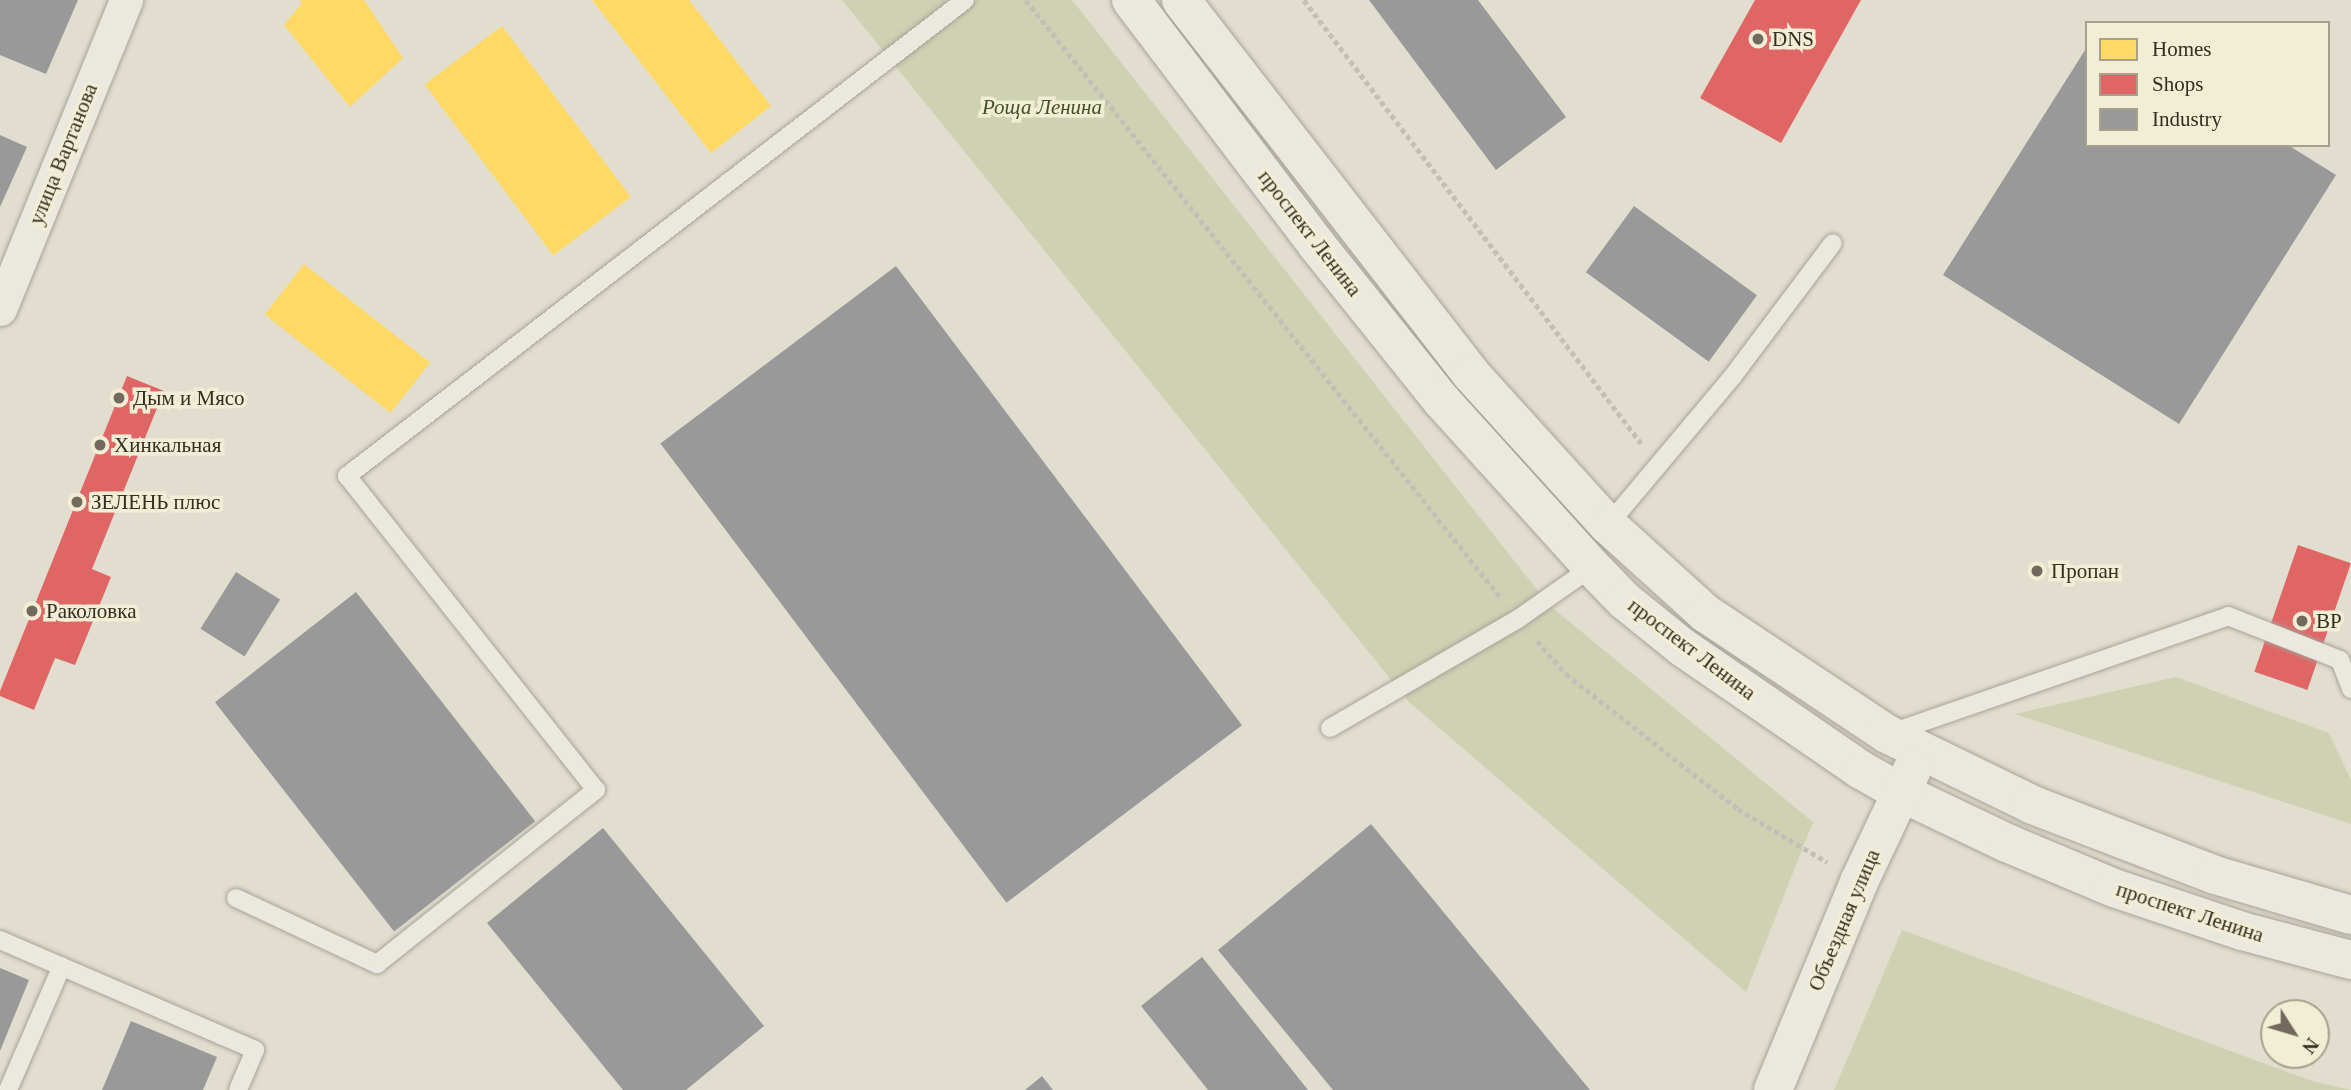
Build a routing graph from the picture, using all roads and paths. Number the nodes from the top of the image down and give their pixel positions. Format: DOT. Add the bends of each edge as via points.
graph roads {
  1 [pos="126,0"];
  2 [pos="965,0"];
  3 [pos="1026,0"];
  4 [pos="1130,0"];
  5 [pos="1181,0"];
  6 [pos="1304,0"];
  7 [pos="1833,243"];
  8 [pos="0,309"];
  9 [pos="1657,463"];
  10 [pos="1608,525"];
  11 [pos="1592,567"];
  12 [pos="1518,619"];
  13 [pos="2351,689"];
  14 [pos="1330,728"];
  15 [pos="1888,734"];
  16 [pos="1922,752"];
  17 [pos="1900,792"];
  18 [pos="1859,881"];
  19 [pos="236,898"];
  20 [pos="2351,915"];
  21 [pos="0,940"];
  22 [pos="2351,960"];
  23 [pos="62,967"];
  24 [pos="8,1090"];
  25 [pos="238,1090"];
  26 [pos="1773,1090"];
  1 -- 8 [label="street, улица Вартанова"];
  2 -- 19 [label="lane" via="347,475 596,790 377,964"];
  3 -- 12 [label="path"];
  4 -- 11 [label="main road, проспект Ленина" via="1442,401"];
  5 -- 10 [label="main road, проспект Ленина" via="1471,374"];
  6 -- 9 [label="path"];
  7 -- 9 [label="lane" via="1733,376"];
  9 -- 10 [label="lane"];
  10 -- 15 [label="main road, проспект Ленина" via="1705,614"];
  11 -- 12 [label="lane"];
  11 -- 17 [label="main road, проспект Ленина" via="1682,647"];
  12 -- 14 [label="lane"];
  12 -- 18 [label="path" via="1566,674 1738,809"];
  13 -- 15 [label="lane" via="2340,660 2228,616"];
  15 -- 16 [label="main road, проспект Ленина"];
  16 -- 17 [label="main road, Объездная улица"];
  16 -- 20 [label="main road, проспект Ленина" via="2033,806 2215,875"];
  17 -- 18 [label="main road, Объездная улица"];
  17 -- 22 [label="main road, проспект Ленина" via="2115,888 2242,931"];
  18 -- 26 [label="main road, Объездная улица"];
  21 -- 23 [label="lane"];
  23 -- 24 [label="lane"];
  23 -- 25 [label="lane" via="255,1050"];
}
